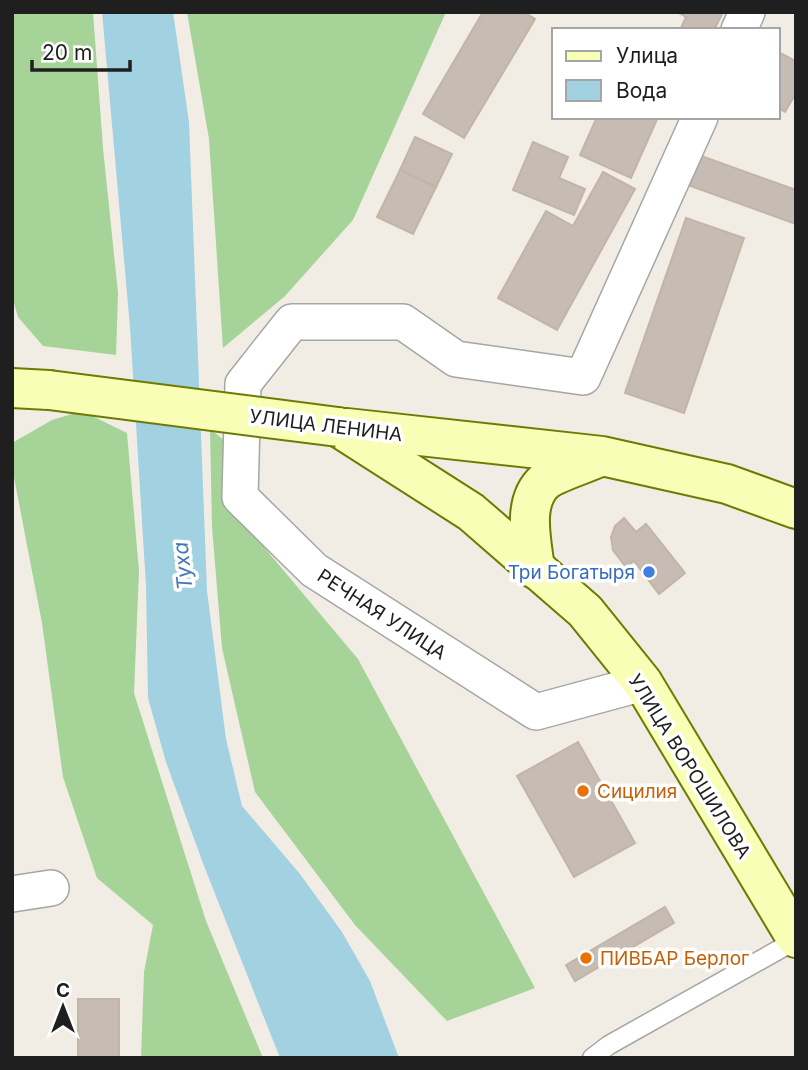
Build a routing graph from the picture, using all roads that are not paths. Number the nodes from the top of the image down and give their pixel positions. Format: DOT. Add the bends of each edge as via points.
graph roads {
  1 [pos="747,12"];
  2 [pos="740,28"];
  3 [pos="698,119"];
  4 [pos="31,389"];
  5 [pos="338,427"];
  6 [pos="602,456"];
  7 [pos="796,509"];
  8 [pos="535,569"];
  9 [pos="642,683"];
  10 [pos="51,888"];
  11 [pos="12,894"];
  12 [pos="796,939"];
  13 [pos="592,1058"];
  1 -- 2 [label="street"];
  3 -- 9 [label="street, РЕЧНАЯ УЛИЦА" via="583,377 456,359 403,322 292,322 243,384 240,497 314,570 536,712"];
  4 -- 5 [label="main road, УЛИЦА ЛЕНИНА, bridge"];
  5 -- 6 [label="main road, УЛИЦА ЛЕНИНА"];
  5 -- 8 [label="main road, УЛИЦА ВОРОШИЛОВА" via="471,512"];
  6 -- 7 [label="main road, УЛИЦА ЛЕНИНА" via="727,484"];
  6 -- 8 [label="main road" via="546,480 533,497 530,519"];
  8 -- 9 [label="main road, УЛИЦА ВОРОШИЛОВА" via="585,611"];
  9 -- 12 [label="main road, УЛИЦА ВОРОШИЛОВА"];
  10 -- 11 [label="street"];
  12 -- 13 [label="lane"];
}
